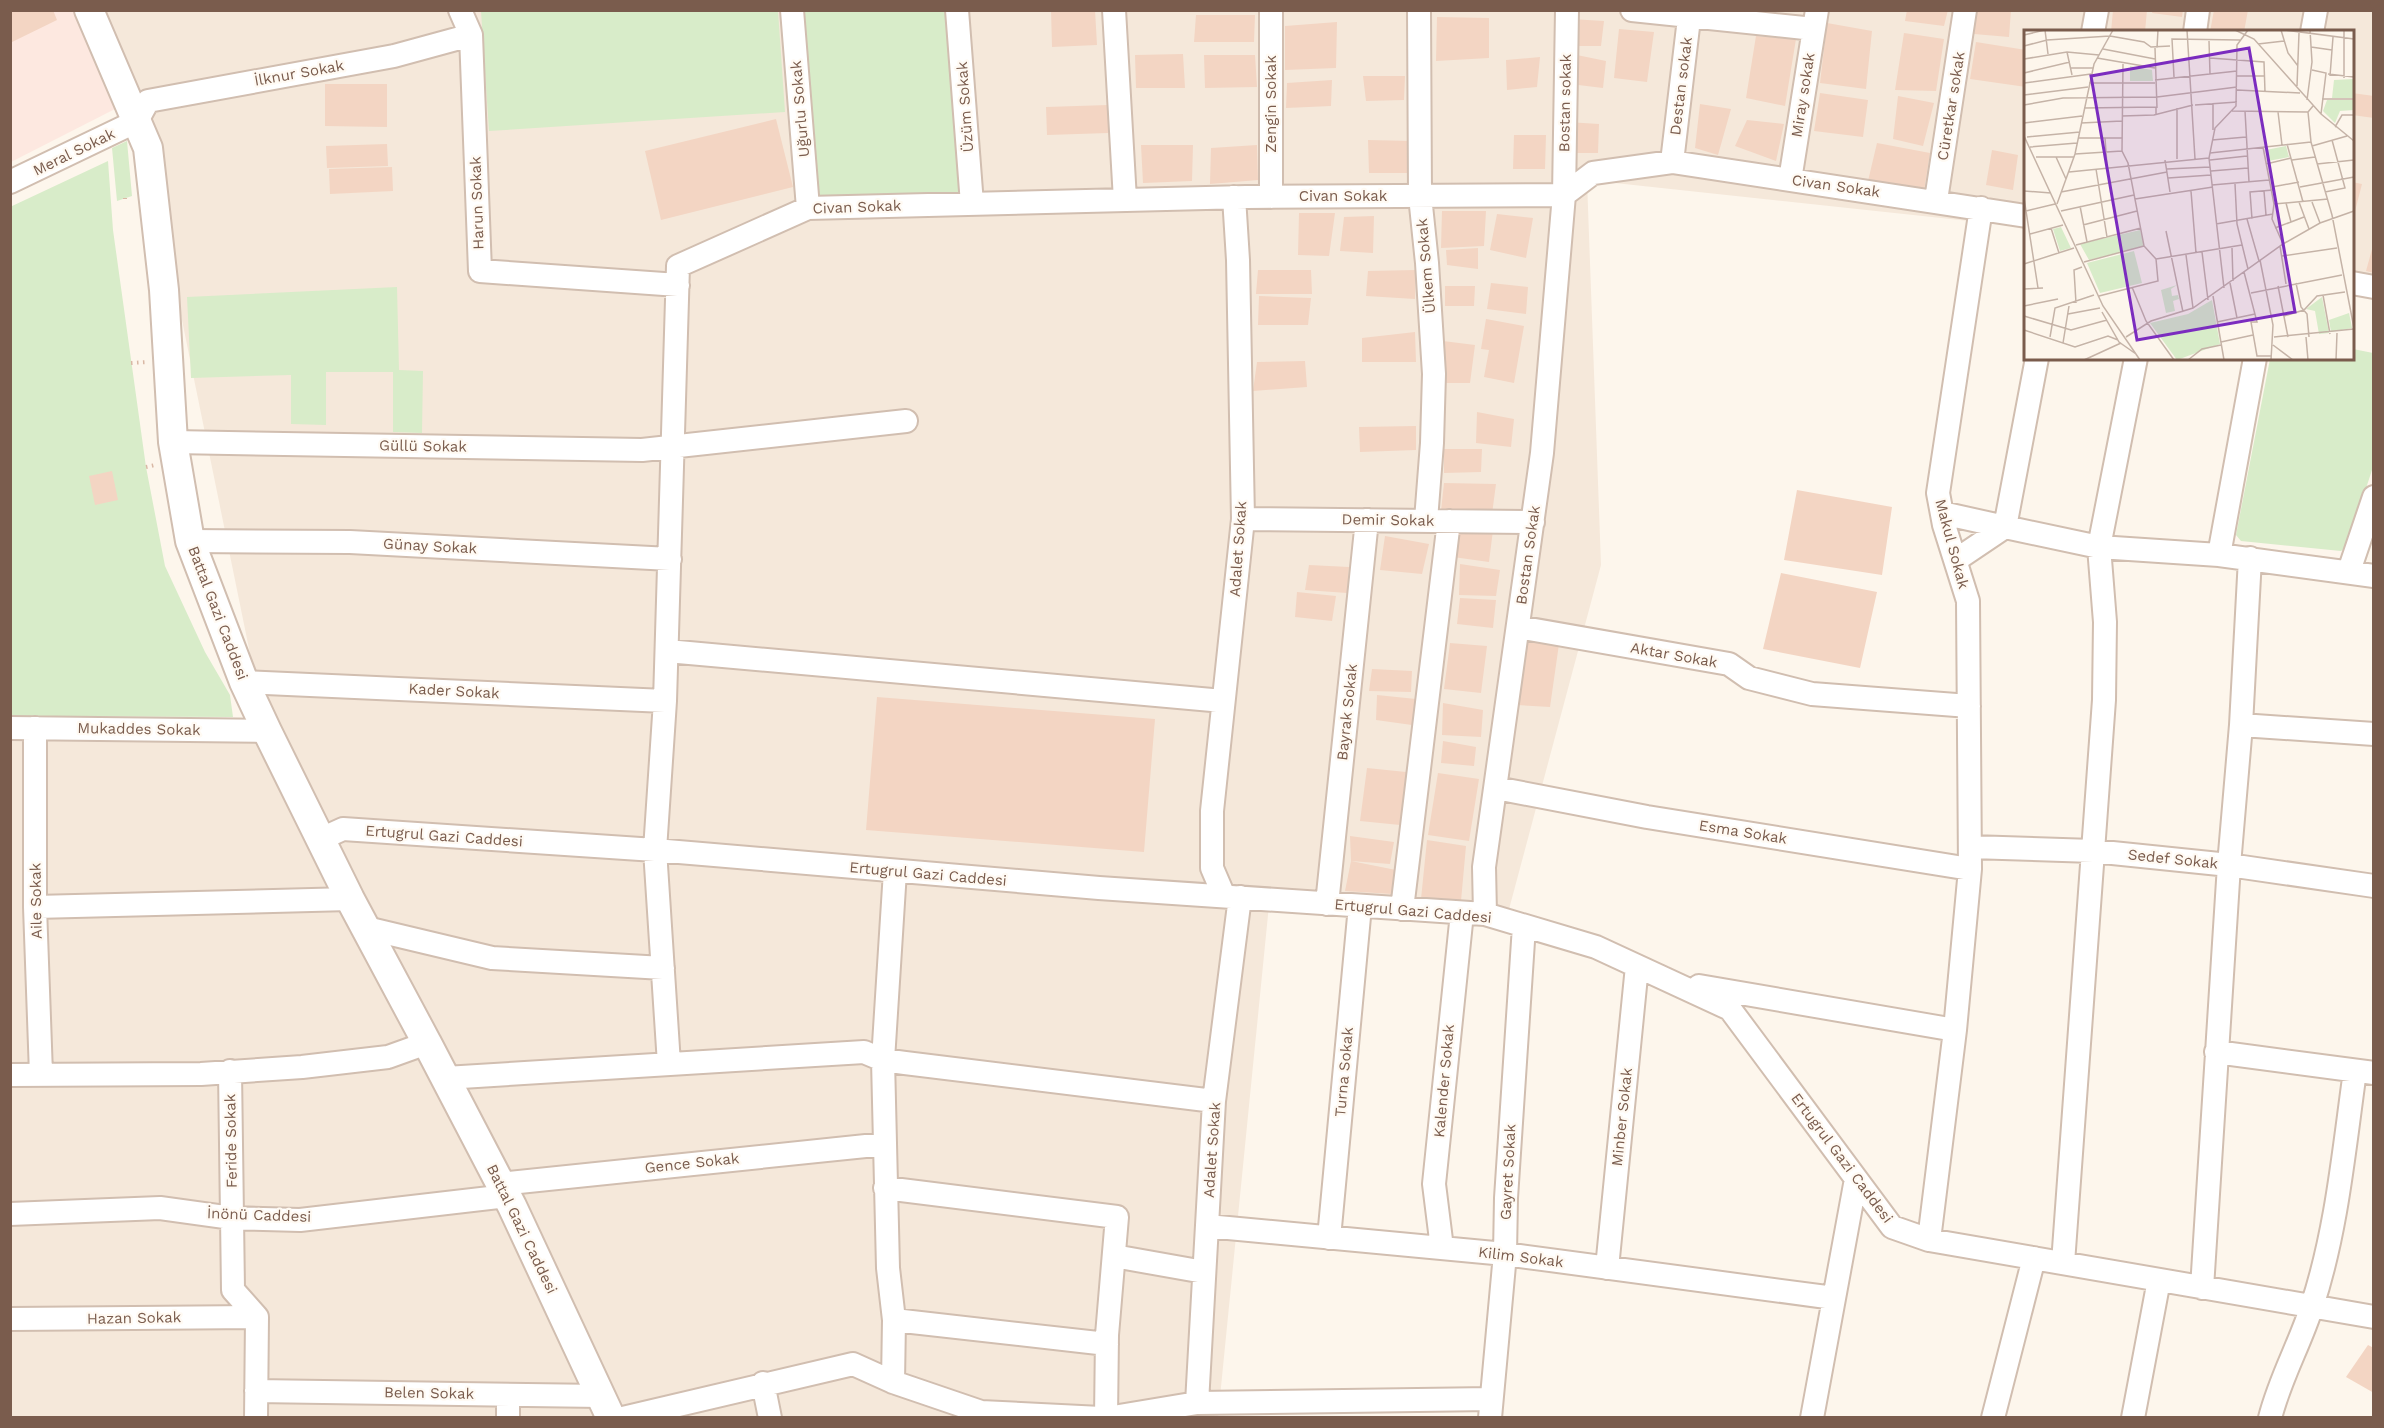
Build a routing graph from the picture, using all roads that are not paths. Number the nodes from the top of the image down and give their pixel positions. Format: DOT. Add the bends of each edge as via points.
graph roads {
  1 [pos="88,10"];
  2 [pos="460,10"];
  3 [pos="792,10"];
  4 [pos="957,10"];
  5 [pos="1114,10"];
  6 [pos="1271,10"];
  7 [pos="1419,10"];
  8 [pos="1567,10"];
  9 [pos="1632,10"];
  10 [pos="1965,10"];
  11 [pos="2097,10"];
  12 [pos="2198,10"];
  13 [pos="2316,10"];
  14 [pos="1690,13"];
  15 [pos="1815,20"];
  16 [pos="2093,30"];
  17 [pos="2195,30"];
  18 [pos="2312,30"];
  19 [pos="471,35"];
  20 [pos="137,121"];
  21 [pos="1672,162"];
  22 [pos="1790,180"];
  23 [pos="10,182"];
  24 [pos="1564,195"];
  25 [pos="1420,196"];
  26 [pos="1234,197"];
  27 [pos="1271,197"];
  28 [pos="1125,200"];
  29 [pos="1936,200"];
  30 [pos="972,204"];
  31 [pos="808,208"];
  32 [pos="1981,208"];
  33 [pos="2024,216"];
  34 [pos="2354,283"];
  35 [pos="678,285"];
  36 [pos="2373,287"];
  37 [pos="2037,360"];
  38 [pos="2136,360"];
  39 [pos="2255,360"];
  40 [pos="906,421"];
  41 [pos="174,442"];
  42 [pos="673,448"];
  43 [pos="2373,497"];
  44 [pos="1942,513"];
  45 [pos="1243,519"];
  46 [pos="1367,520"];
  47 [pos="1426,520"];
  48 [pos="1449,521"];
  49 [pos="1533,522"];
  50 [pos="2005,527"];
  51 [pos="190,541"];
  52 [pos="2099,547"];
  53 [pos="2219,555"];
  54 [pos="2250,558"];
  55 [pos="670,559"];
  56 [pos="1956,560"];
  57 [pos="2349,571"];
  58 [pos="2373,576"];
  59 [pos="1518,627"];
  60 [pos="666,651"];
  61 [pos="244,681"];
  62 [pos="665,701"];
  63 [pos="1223,701"];
  64 [pos="1969,706"];
  65 [pos="2241,725"];
  66 [pos="10,728"];
  67 [pos="35,728"];
  68 [pos="267,731"];
  69 [pos="2373,734"];
  70 [pos="1496,788"];
  71 [pos="321,839"];
  72 [pos="655,850"];
  73 [pos="2093,851"];
  74 [pos="1971,858"];
  75 [pos="2229,865"];
  76 [pos="895,871"];
  77 [pos="2373,886"];
  78 [pos="1232,897"];
  79 [pos="350,899"];
  80 [pos="1327,903"];
  81 [pos="1360,906"];
  82 [pos="35,907"];
  83 [pos="1402,909"];
  84 [pos="1473,914"];
  85 [pos="1524,926"];
  86 [pos="366,928"];
  87 [pos="1636,966"];
  88 [pos="663,968"];
  89 [pos="1670,981"];
  90 [pos="1955,1030"];
  91 [pos="427,1043"];
  92 [pos="2216,1053"];
  93 [pos="883,1060"];
  94 [pos="669,1064"];
  95 [pos="230,1071"];
  96 [pos="2364,1072"];
  97 [pos="10,1074"];
  98 [pos="41,1074"];
  99 [pos="445,1078"];
  100 [pos="1215,1101"];
  101 [pos="885,1144"];
  102 [pos="1856,1179"];
  103 [pos="885,1188"];
  104 [pos="503,1190"];
  105 [pos="10,1214"];
  106 [pos="232,1218"];
  107 [pos="1207,1226"];
  108 [pos="1329,1238"];
  109 [pos="1929,1240"];
  110 [pos="1442,1248"];
  111 [pos="1505,1254"];
  112 [pos="1114,1256"];
  113 [pos="2034,1258"];
  114 [pos="2063,1263"];
  115 [pos="1607,1268"];
  116 [pos="1204,1272"];
  117 [pos="2159,1280"];
  118 [pos="2202,1288"];
  119 [pos="1834,1298"];
  120 [pos="2312,1307"];
  121 [pos="257,1317"];
  122 [pos="2373,1317"];
  123 [pos="10,1319"];
  124 [pos="894,1320"];
  125 [pos="1107,1344"];
  126 [pos="893,1382"];
  127 [pos="763,1383"];
  128 [pos="256,1390"];
  129 [pos="508,1395"];
  130 [pos="1197,1403"];
  131 [pos="607,1407"];
  132 [pos="1490,1408"];
  133 [pos="1343,1410"];
  134 [pos="981,1415"];
  135 [pos="1134,1415"];
  136 [pos="256,1418"];
  137 [pos="508,1418"];
  138 [pos="623,1418"];
  139 [pos="770,1418"];
  140 [pos="1101,1418"];
  141 [pos="1107,1418"];
  142 [pos="1812,1418"];
  143 [pos="1993,1418"];
  144 [pos="2133,1418"];
  145 [pos="2270,1418"];
  1 -- 20 [label="street, Battal Gazi Caddesi"];
  2 -- 19 [label="street, Harun Sokak"];
  3 -- 31 [label="street, Uğurlu Sokak"];
  4 -- 30 [label="street, Üzüm Sokak"];
  5 -- 28 [label="street"];
  6 -- 27 [label="street, Zengin Sokak"];
  7 -- 25 [label="street, Ülkem Sokak"];
  8 -- 24 [label="street, Bostan sokak"];
  9 -- 14 [label="street"];
  10 -- 29 [label="street, Cüretkar sokak"];
  11 -- 16 [label="street"];
  12 -- 17 [label="street"];
  13 -- 18 [label="street"];
  14 -- 15 [label="street"];
  14 -- 21 [label="street, Destan sokak"];
  15 -- 22 [label="street, Miray sokak"];
  19 -- 20 [label="street, İlknur Sokak" via="394,56 147,101"];
  19 -- 35 [label="street, Harun Sokak" via="480,271"];
  20 -- 23 [label="street, Meral Sokak"];
  20 -- 41 [label="street, Battal Gazi Caddesi" via="148,148 164,290"];
  21 -- 22 [label="street, Civan Sokak"];
  21 -- 24 [label="street, Civan Sokak" via="1593,173"];
  22 -- 29 [label="street, Civan Sokak"];
  24 -- 25 [label="street, Civan Sokak"];
  24 -- 49 [label="street, Bostan Sokak"];
  25 -- 27 [label="street, Civan Sokak"];
  25 -- 47 [label="street, Ülkem Sokak" via="1434,374"];
  26 -- 27 [label="street, Civan Sokak"];
  26 -- 28 [label="street, Civan Sokak"];
  26 -- 45 [label="street, Adalet Sokak"];
  28 -- 30 [label="street, Civan Sokak"];
  29 -- 32 [label="street, Civan Sokak"];
  30 -- 31 [label="street, Civan Sokak"];
  31 -- 35 [label="street, Civan Sokak" via="678,266"];
  32 -- 33 [label="street, Civan Sokak"];
  32 -- 44 [label="street, Makul Sokak" via="1938,493"];
  34 -- 36 [label="street"];
  35 -- 42 [label="street"];
  37 -- 50 [label="street"];
  38 -- 52 [label="street"];
  39 -- 53 [label="street"];
  40 -- 42 [label="street, Güllü Sokak"];
  41 -- 42 [label="street, Güllü Sokak"];
  41 -- 51 [label="street, Battal Gazi Caddesi"];
  42 -- 55 [label="street"];
  43 -- 57 [label="street"];
  44 -- 50 [label="street"];
  44 -- 56 [label="street, Makul Sokak"];
  45 -- 46 [label="street, Demir Sokak"];
  45 -- 63 [label="street, Adalet Sokak"];
  46 -- 47 [label="street, Demir Sokak"];
  46 -- 80 [label="street, Bayrak Sokak"];
  47 -- 48 [label="street, Demir Sokak"];
  48 -- 49 [label="street, Demir Sokak"];
  48 -- 83 [label="street"];
  49 -- 59 [label="street, Bostan Sokak"];
  50 -- 52 [label="street"];
  50 -- 56 [label="street"];
  51 -- 55 [label="street, Günay Sokak" via="350,542"];
  51 -- 61 [label="street, Battal Gazi Caddesi"];
  52 -- 53 [label="street"];
  52 -- 73 [label="street" via="2105,644"];
  53 -- 54 [label="street"];
  54 -- 57 [label="street"];
  54 -- 65 [label="street"];
  55 -- 60 [label="street"];
  56 -- 64 [label="street, Makul Sokak" via="1968,601"];
  57 -- 58 [label="street"];
  59 -- 64 [label="street, Aktar Sokak" via="1729,664 1749,678 1812,694"];
  59 -- 70 [label="street, Bostan Sokak"];
  60 -- 62 [label="street"];
  60 -- 63 [label="street"];
  61 -- 62 [label="street, Kader Sokak"];
  61 -- 68 [label="street, Battal Gazi Caddesi"];
  62 -- 72 [label="street"];
  63 -- 78 [label="street, Adalet Sokak" via="1212,811 1212,868"];
  64 -- 74 [label="street, Makul Sokak"];
  65 -- 69 [label="street"];
  65 -- 75 [label="street"];
  66 -- 67 [label="street, Mukaddes Sokak"];
  67 -- 68 [label="street, Mukaddes Sokak"];
  67 -- 82 [label="street, Aile Sokak"];
  68 -- 71 [label="street, Battal Gazi Caddesi"];
  70 -- 74 [label="street, Esma Sokak" via="1647,817"];
  70 -- 84 [label="street, Bostan Sokak"];
  71 -- 72 [label="street, Ertugrul Gazi Caddesi" via="343,829"];
  71 -- 79 [label="street, Battal Gazi Caddesi"];
  72 -- 76 [label="street, Ertugrul Gazi Caddesi"];
  72 -- 88 [label="street"];
  73 -- 74 [label="street, Sedef Sokak"];
  73 -- 75 [label="street, Sedef Sokak"];
  73 -- 114 [label="street"];
  74 -- 90 [label="street, Makul Sokak"];
  75 -- 77 [label="street, Sedef Sokak"];
  75 -- 92 [label="street"];
  76 -- 78 [label="street, Ertugrul Gazi Caddesi"];
  76 -- 93 [label="street"];
  78 -- 80 [label="street, Ertugrul Gazi Caddesi"];
  78 -- 100 [label="street, Adalet Sokak"];
  79 -- 82 [label="street"];
  79 -- 86 [label="street, Battal Gazi Caddesi"];
  80 -- 81 [label="street, Ertugrul Gazi Caddesi"];
  81 -- 83 [label="street, Ertugrul Gazi Caddesi"];
  81 -- 108 [label="street, Turna Sokak"];
  82 -- 98 [label="street, Aile Sokak"];
  83 -- 84 [label="street, Ertugrul Gazi Caddesi"];
  84 -- 85 [label="street, Ertugrul Gazi Caddesi"];
  84 -- 110 [label="street, Kalender Sokak" via="1434,1184"];
  85 -- 87 [label="street, Ertugrul Gazi Caddesi" via="1596,947"];
  85 -- 111 [label="street, Gayret Sokak"];
  86 -- 88 [label="street" via="492,958"];
  86 -- 91 [label="street, Battal Gazi Caddesi"];
  87 -- 89 [label="street, Ertugrul Gazi Caddesi"];
  87 -- 115 [label="street, Minber Sokak"];
  88 -- 94 [label="street"];
  89 -- 90 [label="street"];
  89 -- 102 [label="street, Ertugrul Gazi Caddesi" via="1730,1009"];
  90 -- 109 [label="street, Makul Sokak"];
  91 -- 95 [label="street" via="388,1057"];
  91 -- 99 [label="street, Battal Gazi Caddesi"];
  92 -- 96 [label="street"];
  92 -- 118 [label="street"];
  93 -- 94 [label="street" via="864,1052"];
  93 -- 100 [label="street"];
  93 -- 101 [label="street"];
  94 -- 99 [label="street"];
  95 -- 98 [label="street"];
  95 -- 106 [label="street, Feride Sokak"];
  96 -- 120 [label="street" via="2333,1228"];
  97 -- 98 [label="street"];
  99 -- 104 [label="street, Battal Gazi Caddesi"];
  100 -- 107 [label="street, Adalet Sokak"];
  101 -- 103 [label="street"];
  101 -- 104 [label="street, Gence Sokak"];
  102 -- 109 [label="street, Ertugrul Gazi Caddesi" via="1893,1227"];
  102 -- 119 [label="street"];
  103 -- 112 [label="street" via="1117,1217"];
  103 -- 124 [label="street"];
  104 -- 106 [label="street, İnönü Caddesi" via="300,1220"];
  104 -- 131 [label="street, Battal Gazi Caddesi"];
  105 -- 106 [label="street, İnönü Caddesi" via="160,1208"];
  106 -- 121 [label="street, Feride Sokak" via="233,1290"];
  107 -- 108 [label="street, Kilim Sokak"];
  107 -- 116 [label="street, Adalet Sokak"];
  108 -- 110 [label="street, Kilim Sokak"];
  109 -- 113 [label="street, Ertugrul Gazi Caddesi"];
  110 -- 111 [label="street, Kilim Sokak"];
  111 -- 115 [label="street, Kilim Sokak"];
  111 -- 132 [label="street, Gayret Sokak"];
  112 -- 116 [label="street"];
  112 -- 125 [label="street"];
  113 -- 114 [label="street, Ertugrul Gazi Caddesi"];
  113 -- 143 [label="street"];
  114 -- 117 [label="street, Ertugrul Gazi Caddesi"];
  115 -- 119 [label="street, Kilim Sokak"];
  116 -- 130 [label="street, Adalet Sokak"];
  117 -- 118 [label="street, Ertugrul Gazi Caddesi"];
  117 -- 144 [label="street"];
  118 -- 120 [label="street, Ertugrul Gazi Caddesi"];
  119 -- 142 [label="street"];
  120 -- 122 [label="street, Ertugrul Gazi Caddesi"];
  120 -- 145 [label="street" via="2279,1384"];
  121 -- 123 [label="street, Hazan Sokak"];
  121 -- 128 [label="street"];
  124 -- 125 [label="street"];
  124 -- 126 [label="street"];
  125 -- 141 [label="street"];
  126 -- 127 [label="street" via="853,1364"];
  126 -- 134 [label="street"];
  127 -- 138 [label="street"];
  127 -- 139 [label="street"];
  128 -- 129 [label="street, Belen Sokak"];
  128 -- 136 [label="street"];
  129 -- 131 [label="street, Belen Sokak"];
  129 -- 137 [label="street"];
  130 -- 133 [label="street"];
  130 -- 135 [label="street"];
  132 -- 133 [label="street"];
  134 -- 140 [label="street"];
  135 -- 141 [label="street"];
}
